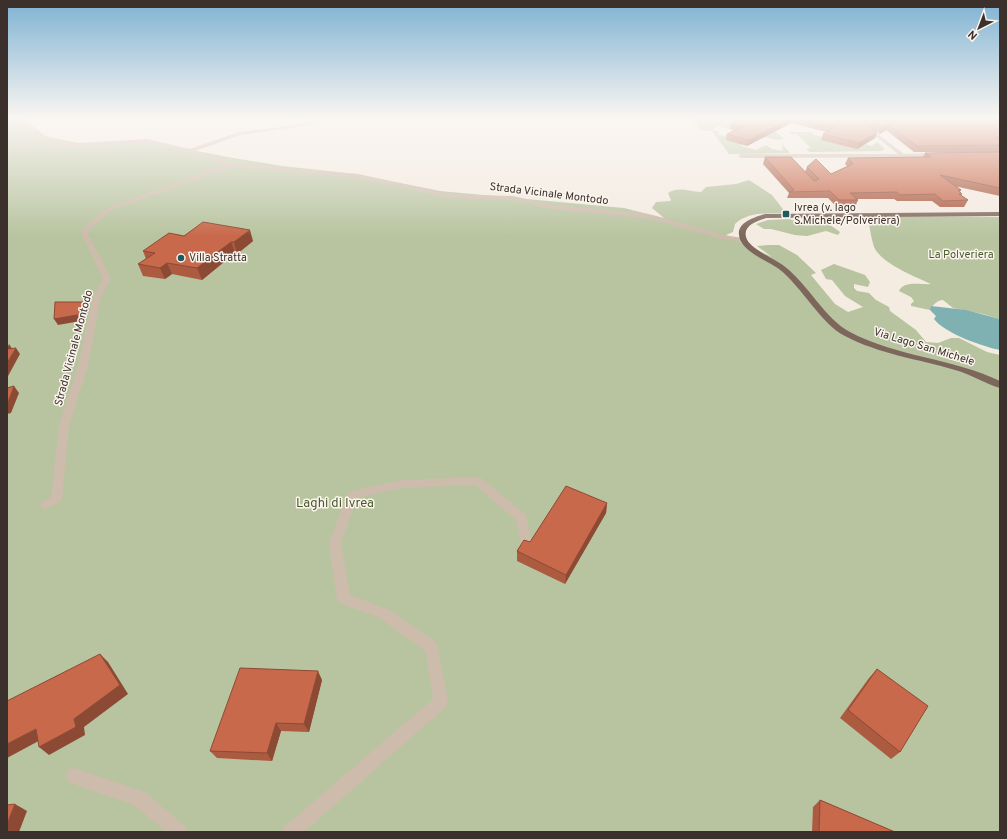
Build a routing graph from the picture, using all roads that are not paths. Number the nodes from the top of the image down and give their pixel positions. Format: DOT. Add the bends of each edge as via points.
graph roads {
  1 [pos="208,157"];
  2 [pos="231,165"];
  3 [pos="1000,214"];
  4 [pos="743,240"];
  5 [pos="1000,385"];
  6 [pos="46,505"];
  7 [pos="525,540"];
  8 [pos="74,776"];
  9 [pos="179,832"];
  10 [pos="291,832"];
  1 -- 2 [label="street"];
  2 -- 4 [label="street, Strada Vicinale Montodo" via="358,176 448,196 513,198 552,207 648,216"];
  2 -- 6 [label="street, Strada Vicinale Montodo" via="109,208 85,230 107,279 97,297 83,366 64,425 56,499"];
  3 -- 4 [label="main road" via="765,216 743,228"];
  4 -- 5 [label="main road, Via Lago San Michele" via="751,249 781,267 795,279 833,324 846,333 886,350 957,367"];
  7 -- 10 [label="street" via="522,518 477,481 401,484 352,495 335,543 344,599 385,614 432,648 441,702"];
  8 -- 9 [label="street" via="139,798"];
}
